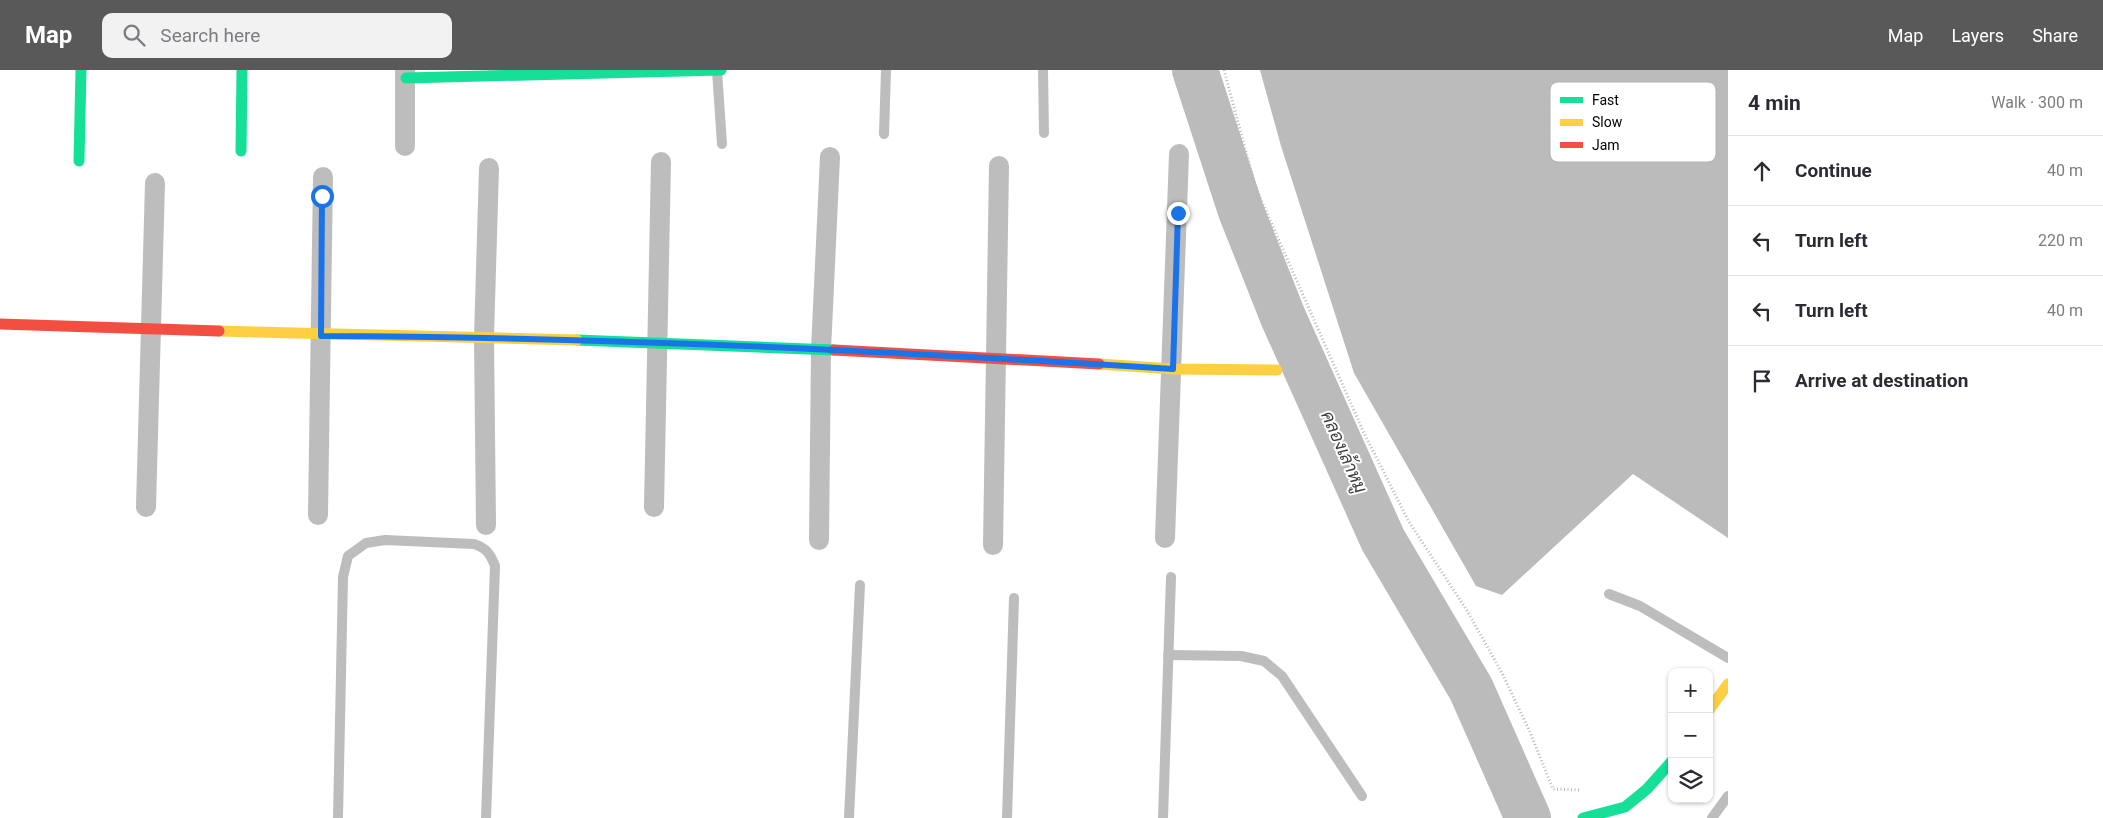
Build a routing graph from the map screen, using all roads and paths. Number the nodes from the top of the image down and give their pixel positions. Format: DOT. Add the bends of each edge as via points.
graph roads {
  1 [pos="81,70"];
  2 [pos="242,70"];
  3 [pos="717,70"];
  4 [pos="721,70"];
  5 [pos="886,70"];
  6 [pos="1043,70"];
  7 [pos="1224,70"];
  8 [pos="567,72"];
  9 [pos="406,74"];
  10 [pos="1044,133"];
  11 [pos="884,134"];
  12 [pos="722,144"];
  13 [pos="405,146"];
  14 [pos="241,150"];
  15 [pos="1179,154"];
  16 [pos="830,157"];
  17 [pos="79,161"];
  18 [pos="661,162"];
  19 [pos="999,166"];
  20 [pos="489,168"];
  21 [pos="322,176"];
  22 [pos="155,183"];
  23 [pos="0,324"];
  24 [pos="153,331"];
  25 [pos="321,336"];
  26 [pos="484,337"];
  27 [pos="656,343"];
  28 [pos="821,350"];
  29 [pos="998,357"];
  30 [pos="1173,369"];
  31 [pos="1277,370"];
  32 [pos="146,506"];
  33 [pos="654,507"];
  34 [pos="318,515"];
  35 [pos="486,525"];
  36 [pos="1165,538"];
  37 [pos="819,540"];
  38 [pos="993,544"];
  39 [pos="1170,577"];
  40 [pos="860,585"];
  41 [pos="1609,594"];
  42 [pos="1014,598"];
  43 [pos="1168,655"];
  44 [pos="1728,658"];
  45 [pos="1728,684"];
  46 [pos="1713,705"];
  47 [pos="1668,766"];
  48 [pos="1579,788"];
  49 [pos="1362,796"];
  50 [pos="1728,796"];
  51 [pos="338,818"];
  52 [pos="486,818"];
  53 [pos="849,818"];
  54 [pos="1007,818"];
  55 [pos="1163,818"];
  56 [pos="1583,818"];
  57 [pos="1712,818"];
  1 -- 17 [label="street"];
  2 -- 14 [label="street"];
  3 -- 4 [label="street"];
  3 -- 8 [label="street"];
  3 -- 12 [label="lane"];
  5 -- 11 [label="lane"];
  6 -- 10 [label="lane"];
  7 -- 48 [label="path" via="1255,186 1392,492 1502,673 1553,789"];
  8 -- 9 [label="street"];
  9 -- 13 [label="street"];
  15 -- 30 [label="street"];
  16 -- 28 [label="street"];
  18 -- 27 [label="street"];
  19 -- 29 [label="street"];
  20 -- 26 [label="street"];
  21 -- 25 [label="street"];
  22 -- 24 [label="street"];
  23 -- 24 [label="street"];
  24 -- 25 [label="street"];
  24 -- 32 [label="street"];
  25 -- 26 [label="street"];
  25 -- 34 [label="street"];
  26 -- 27 [label="street"];
  26 -- 35 [label="street"];
  27 -- 28 [label="street"];
  27 -- 33 [label="street"];
  28 -- 29 [label="street"];
  28 -- 37 [label="street"];
  29 -- 30 [label="street"];
  29 -- 38 [label="street"];
  30 -- 31 [label="street"];
  30 -- 36 [label="street"];
  39 -- 43 [label="lane"];
  40 -- 53 [label="lane"];
  41 -- 44 [label="lane" via="1640,606"];
  42 -- 54 [label="lane"];
  43 -- 49 [label="lane" via="1241,656 1264,661 1282,676"];
  43 -- 55 [label="lane"];
  45 -- 46 [label="street"];
  47 -- 56 [label="street" via="1652,786 1617,810 1591,813"];
  50 -- 57 [label="lane"];
  51 -- 52 [label="lane" via="343,577 348,556 366,543 385,540 474,544 490,553 495,566"];
}
